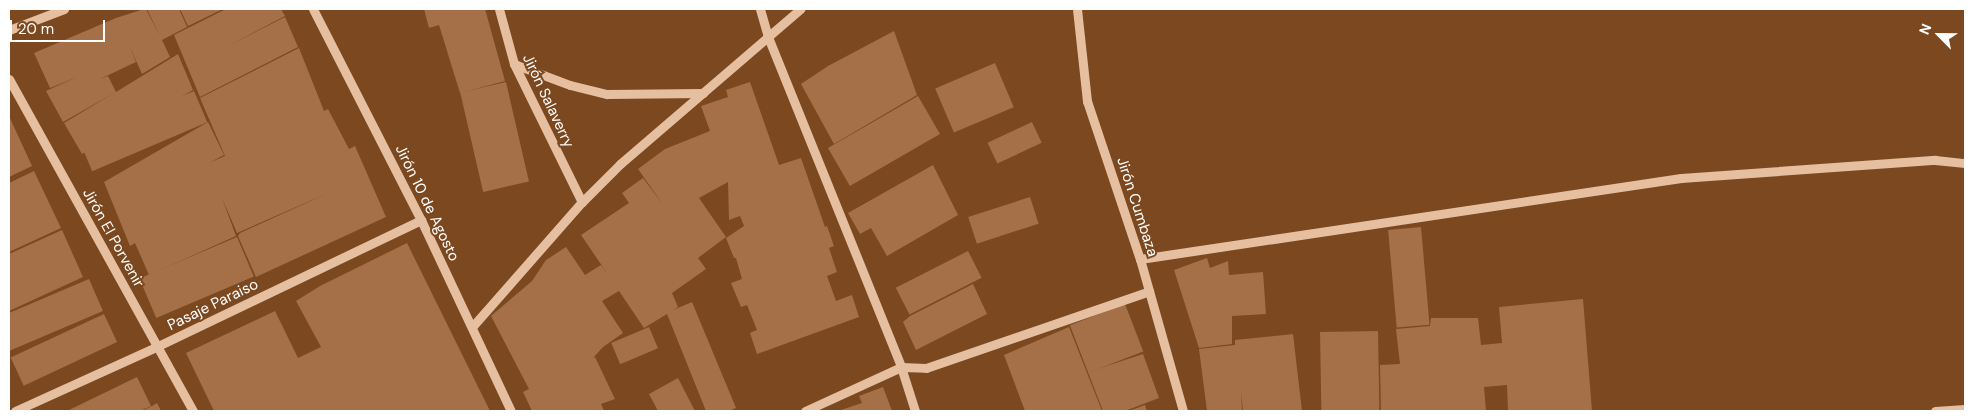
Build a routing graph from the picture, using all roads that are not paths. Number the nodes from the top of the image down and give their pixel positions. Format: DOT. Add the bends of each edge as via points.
graph roads {
  1 [pos="64,9"];
  2 [pos="313,9"];
  3 [pos="499,9"];
  4 [pos="760,9"];
  5 [pos="800,9"];
  6 [pos="1077,9"];
  7 [pos="9,30"];
  8 [pos="768,37"];
  9 [pos="514,64"];
  10 [pos="9,79"];
  11 [pos="703,93"];
  12 [pos="1965,163"];
  13 [pos="582,202"];
  14 [pos="421,220"];
  15 [pos="1140,260"];
  16 [pos="1149,291"];
  17 [pos="472,327"];
  18 [pos="158,346"];
  19 [pos="901,367"];
  20 [pos="1965,409"];
  21 [pos="15,411"];
  22 [pos="193,411"];
  23 [pos="511,411"];
  24 [pos="805,411"];
  25 [pos="914,411"];
  26 [pos="1183,411"];
  27 [pos="1935,411"];
  1 -- 7 [label="street"];
  2 -- 14 [label="street, Jirón 10 de Agosto"];
  3 -- 9 [label="street, Jirón Salaverry"];
  4 -- 8 [label="street"];
  5 -- 8 [label="street"];
  6 -- 15 [label="street, Jirón Cumbaza" via="1087,101"];
  8 -- 11 [label="street"];
  8 -- 19 [label="street"];
  9 -- 11 [label="street" via="570,85 607,94"];
  9 -- 13 [label="street, Jirón Salaverry"];
  10 -- 18 [label="street, Jirón El Porvenir"];
  11 -- 13 [label="street" via="620,164"];
  12 -- 15 [label="street" via="1935,160 1680,178"];
  13 -- 17 [label="street"];
  14 -- 17 [label="street, Jirón 10 de Agosto"];
  14 -- 18 [label="street, Pasaje Paraiso"];
  15 -- 16 [label="street, Jirón Cumbaza"];
  16 -- 19 [label="street" via="926,368"];
  16 -- 26 [label="street, Jirón Cumbaza"];
  17 -- 23 [label="street, Jirón 10 de Agosto"];
  18 -- 21 [label="street, Pasaje Paraiso"];
  18 -- 22 [label="street, Jirón El Porvenir"];
  19 -- 24 [label="street"];
  19 -- 25 [label="street"];
  20 -- 27 [label="street"];
}
